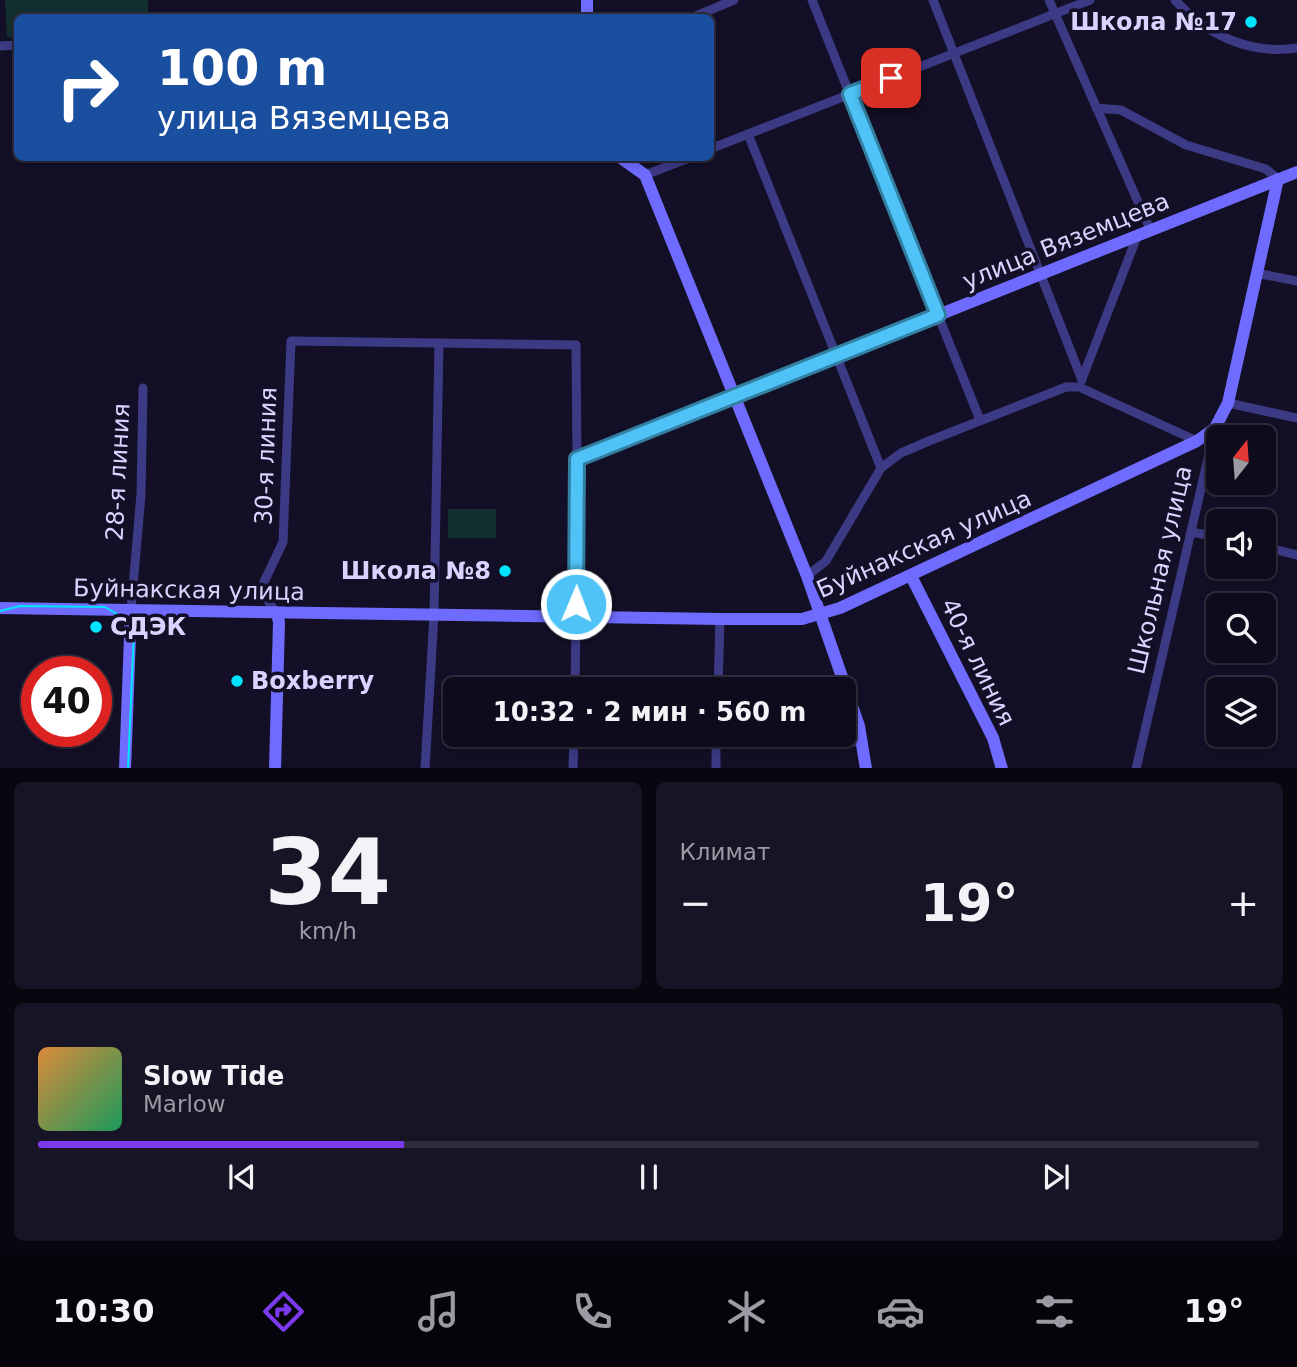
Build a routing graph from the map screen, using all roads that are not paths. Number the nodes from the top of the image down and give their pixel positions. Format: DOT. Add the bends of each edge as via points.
graph roads {
  1 [pos="734,0"];
  2 [pos="812,0"];
  3 [pos="933,0"];
  4 [pos="1049,0"];
  5 [pos="1090,0"];
  6 [pos="1175,0"];
  7 [pos="701,14"];
  8 [pos="1054,14"];
  9 [pos="1297,48"];
  10 [pos="954,53"];
  11 [pos="850,94"];
  12 [pos="1096,108"];
  13 [pos="748,134"];
  14 [pos="714,147"];
  15 [pos="625,161"];
  16 [pos="681,161"];
  17 [pos="1297,172"];
  18 [pos="645,175"];
  19 [pos="1278,179"];
  20 [pos="1144,232"];
  21 [pos="1256,273"];
  22 [pos="1039,275"];
  23 [pos="1297,281"];
  24 [pos="938,315"];
  25 [pos="439,343"];
  26 [pos="836,354"];
  27 [pos="1080,384"];
  28 [pos="143,388"];
  29 [pos="734,398"];
  30 [pos="1228,403"];
  31 [pos="1297,418"];
  32 [pos="981,420"];
  33 [pos="1217,425"];
  34 [pos="1206,435"];
  35 [pos="1198,441"];
  36 [pos="577,459"];
  37 [pos="1206,467"];
  38 [pos="881,468"];
  39 [pos="1191,532"];
  40 [pos="1206,535"];
  41 [pos="1276,550"];
  42 [pos="1297,555"];
  43 [pos="807,576"];
  44 [pos="911,576"];
  45 [pos="0,608"];
  46 [pos="131,610"];
  47 [pos="276,614"];
  48 [pos="434,614"];
  49 [pos="819,614"];
  50 [pos="576,617"];
  51 [pos="720,619"];
  52 [pos="575,677"];
  53 [pos="718,677"];
  54 [pos="856,742"];
  55 [pos="863,742"];
  56 [pos="574,747"];
  57 [pos="716,747"];
  58 [pos="125,768"];
  59 [pos="275,768"];
  60 [pos="425,768"];
  61 [pos="573,768"];
  62 [pos="716,768"];
  63 [pos="866,768"];
  64 [pos="1002,768"];
  65 [pos="1136,768"];
  1 -- 7 [label="street"];
  2 -- 11 [label="street"];
  3 -- 10 [label="street"];
  4 -- 8 [label="street"];
  5 -- 8 [label="street"];
  6 -- 9 [label="street" via="1207,29 1231,41 1257,48"];
  8 -- 10 [label="street"];
  8 -- 12 [label="street"];
  10 -- 11 [label="street"];
  10 -- 22 [label="street"];
  11 -- 13 [label="street"];
  11 -- 24 [label="street"];
  12 -- 19 [label="street" via="1121,110 1186,145 1266,169"];
  12 -- 20 [label="street"];
  13 -- 14 [label="street"];
  13 -- 26 [label="street"];
  15 -- 18 [label="street"];
  16 -- 18 [label="street"];
  17 -- 19 [label="street, улица Вяземцева"];
  18 -- 29 [label="street"];
  19 -- 20 [label="street, улица Вяземцева"];
  19 -- 21 [label="street, Школьная улица"];
  20 -- 22 [label="street, улица Вяземцева"];
  20 -- 27 [label="street"];
  21 -- 23 [label="street"];
  21 -- 30 [label="street, Школьная улица"];
  22 -- 24 [label="street, улица Вяземцева"];
  22 -- 27 [label="street"];
  24 -- 26 [label="street, улица Вяземцева"];
  24 -- 32 [label="street"];
  25 -- 36 [label="street" via="576,345"];
  25 -- 47 [label="street, 30-я линия" via="291,341 284,542 264,582"];
  25 -- 48 [label="street"];
  26 -- 29 [label="street, улица Вяземцева"];
  26 -- 38 [label="street"];
  27 -- 32 [label="street"];
  27 -- 35 [label="street"];
  28 -- 46 [label="street, 28-я линия" via="141,494"];
  29 -- 36 [label="street, улица Вяземцева"];
  29 -- 43 [label="street"];
  30 -- 31 [label="street"];
  30 -- 33 [label="street, Школьная улица"];
  32 -- 38 [label="street" via="901,453"];
  34 -- 35 [label="street, Буйнакская улица"];
  35 -- 44 [label="street, Буйнакская улица"];
  36 -- 50 [label="street"];
  37 -- 39 [label="street, Школьная улица"];
  38 -- 43 [label="street" via="826,561"];
  39 -- 40 [label="street"];
  39 -- 65 [label="street, Школьная улица"];
  41 -- 42 [label="street"];
  43 -- 49 [label="street"];
  44 -- 49 [label="street, Буйнакская улица"];
  44 -- 64 [label="street, 40-я линия" via="993,738"];
  45 -- 46 [label="street, Буйнакская улица"];
  46 -- 47 [label="street, Буйнакская улица"];
  46 -- 58 [label="street, 28-я линия"];
  47 -- 48 [label="street, Буйнакская улица"];
  47 -- 59 [label="street, 30-я линия"];
  48 -- 50 [label="street, Буйнакская улица"];
  48 -- 60 [label="street"];
  49 -- 51 [label="street, Буйнакская улица" via="802,619"];
  49 -- 55 [label="street"];
  50 -- 51 [label="street, Буйнакская улица"];
  50 -- 52 [label="street"];
  51 -- 53 [label="street"];
  54 -- 55 [label="street"];
  55 -- 63 [label="street"];
  56 -- 61 [label="street"];
  57 -- 62 [label="street"];
}
